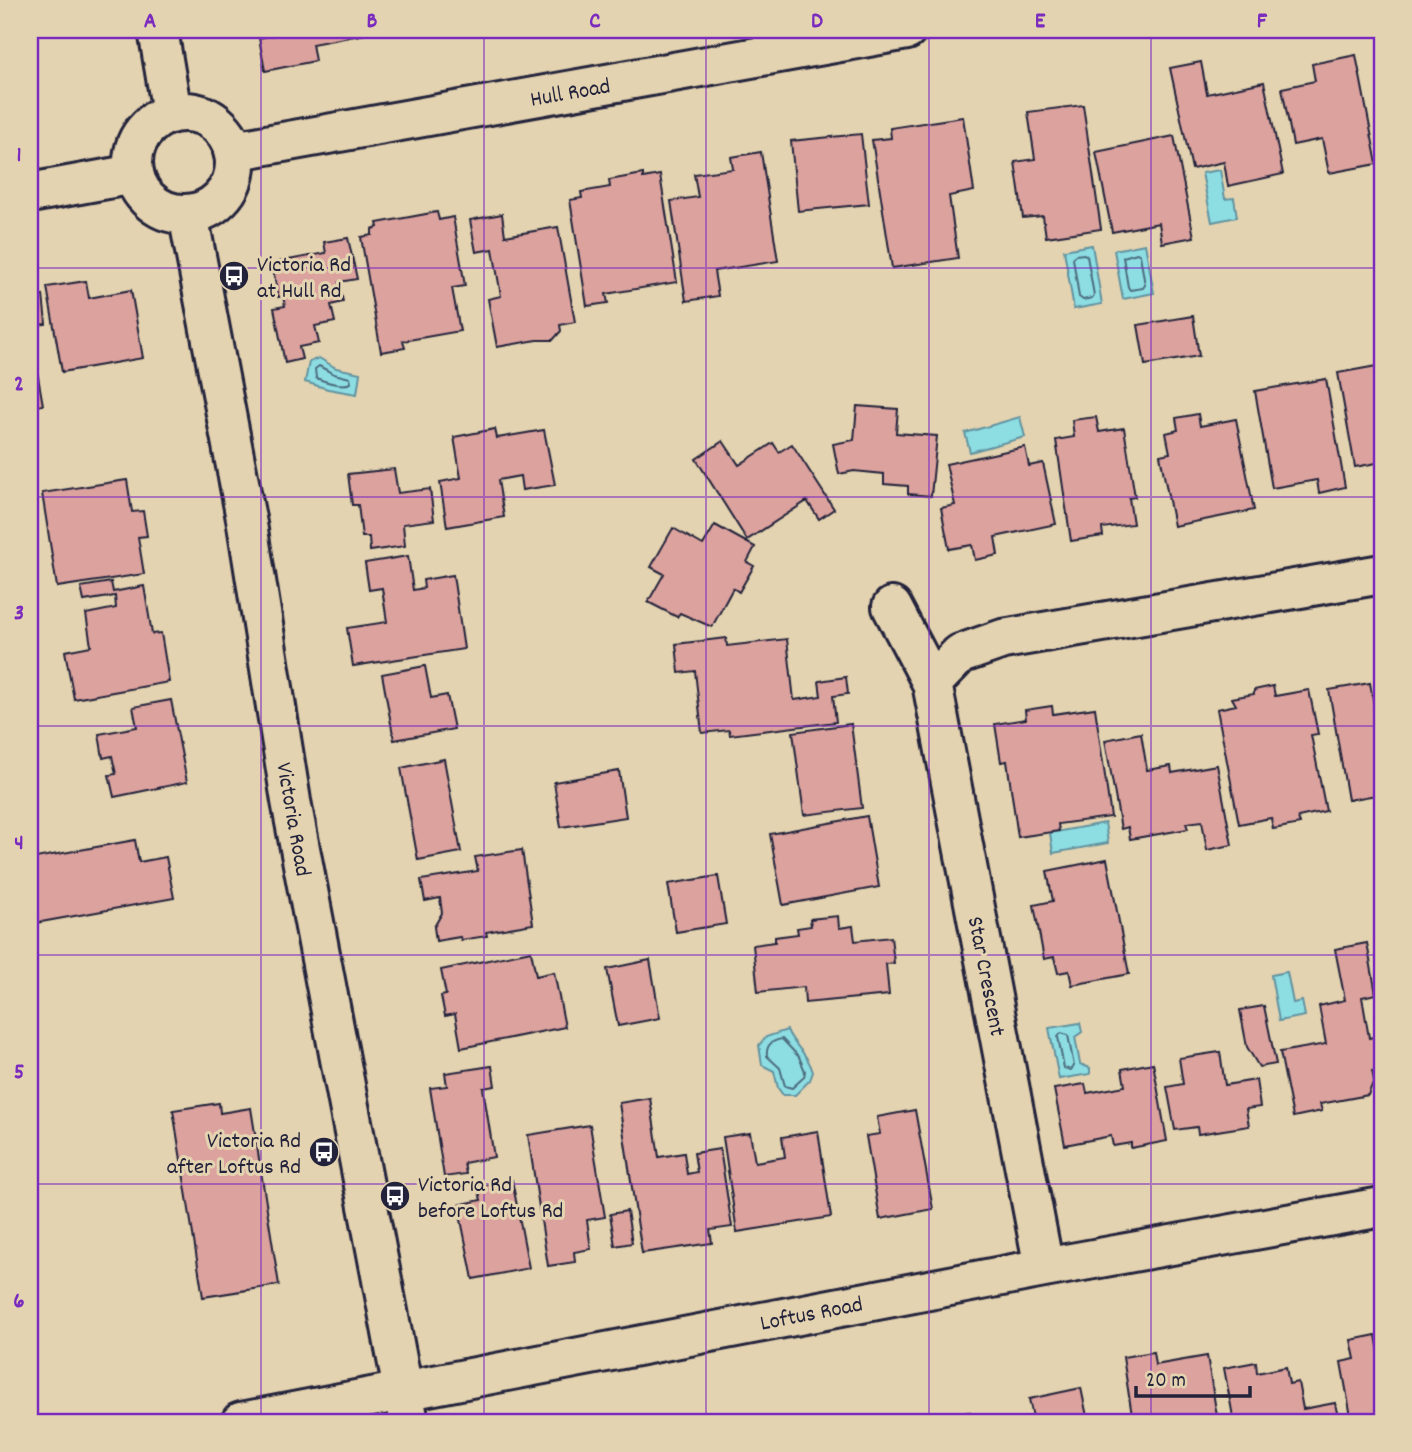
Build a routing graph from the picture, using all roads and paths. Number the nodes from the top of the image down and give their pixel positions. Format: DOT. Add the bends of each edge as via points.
graph roads {
  1 [pos="158,30"];
  2 [pos="907,30"];
  3 [pos="172,113"];
  4 [pos="233,151"];
  5 [pos="134,174"];
  6 [pos="30,193"];
  7 [pos="188,214"];
  8 [pos="1382,574"];
  9 [pos="892,607"];
  10 [pos="932,683"];
  11 [pos="1382,1207"];
  12 [pos="1044,1268"];
  13 [pos="406,1406"];
  14 [pos="241,1422"];
  1 -- 3 [label="street"];
  2 -- 4 [label="street, Hull Road"];
  3 -- 4 [label="street" via="188,112 217,124"];
  3 -- 5 [label="street" via="145,129 136,143"];
  4 -- 7 [label="street" via="232,180 225,193 202,211"];
  5 -- 6 [label="street"];
  5 -- 7 [label="street" via="144,194 159,208"];
  7 -- 13 [label="street, Victoria Road" via="247,524 291,801"];
  8 -- 10 [label="street" via="1003,639 960,654"];
  9 -- 10 [label="street, Star Crescent"];
  10 -- 12 [label="street, Star Crescent"];
  11 -- 12 [label="street, Loftus Road"];
  12 -- 13 [label="street, Loftus Road"];
  13 -- 14 [label="street, Loftus Road"];
}
